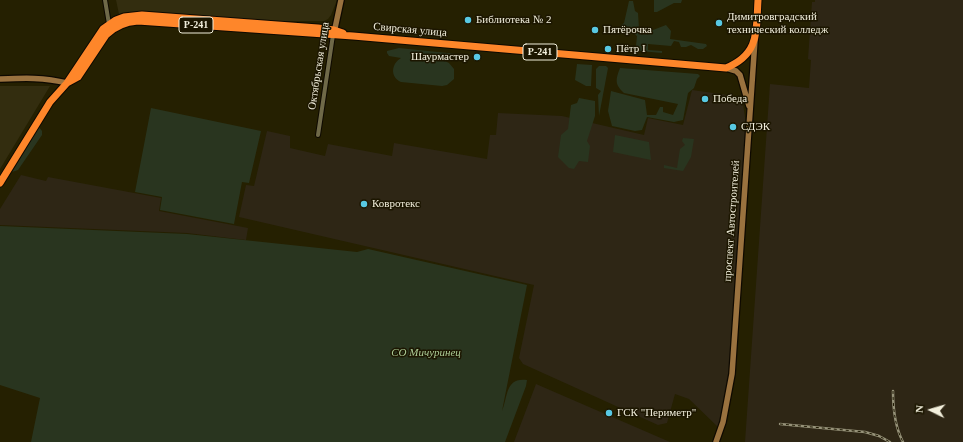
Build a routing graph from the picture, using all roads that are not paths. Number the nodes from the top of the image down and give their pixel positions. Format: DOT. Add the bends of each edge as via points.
graph roads {
  1 [pos="105,0"];
  2 [pos="341,0"];
  3 [pos="758,0"];
  4 [pos="109,24"];
  5 [pos="334,33"];
  6 [pos="755,40"];
  7 [pos="726,68"];
  8 [pos="0,79"];
  9 [pos="67,83"];
  10 [pos="751,110"];
  11 [pos="318,135"];
  12 [pos="0,183"];
  13 [pos="716,442"];
  1 -- 4 [label="street"];
  2 -- 5 [label="main road, Октябрьская улица"];
  3 -- 6 [label="highway, проспект Автостроителей"];
  4 -- 5 [label="highway, Свирская улица / Р-241" via="124,17 142,15 318,28"];
  4 -- 9 [label="highway, Свирская улица / Р-241" via="97,37"];
  5 -- 7 [label="highway, Свирская улица / Р-241"];
  5 -- 9 [label="highway, Свирская улица / Р-241" via="128,22 106,35 78,77"];
  5 -- 11 [label="street, Октябрьская улица"];
  6 -- 7 [label="highway" via="746,56"];
  6 -- 10 [label="main road, проспект Автостроителей"];
  7 -- 10 [label="main road" via="740,75"];
  8 -- 9 [label="main road" via="38,78"];
  9 -- 12 [label="highway, Свирская улица / Р-241" via="50,102"];
  10 -- 13 [label="main road, проспект Автостроителей" via="732,374"];
}
